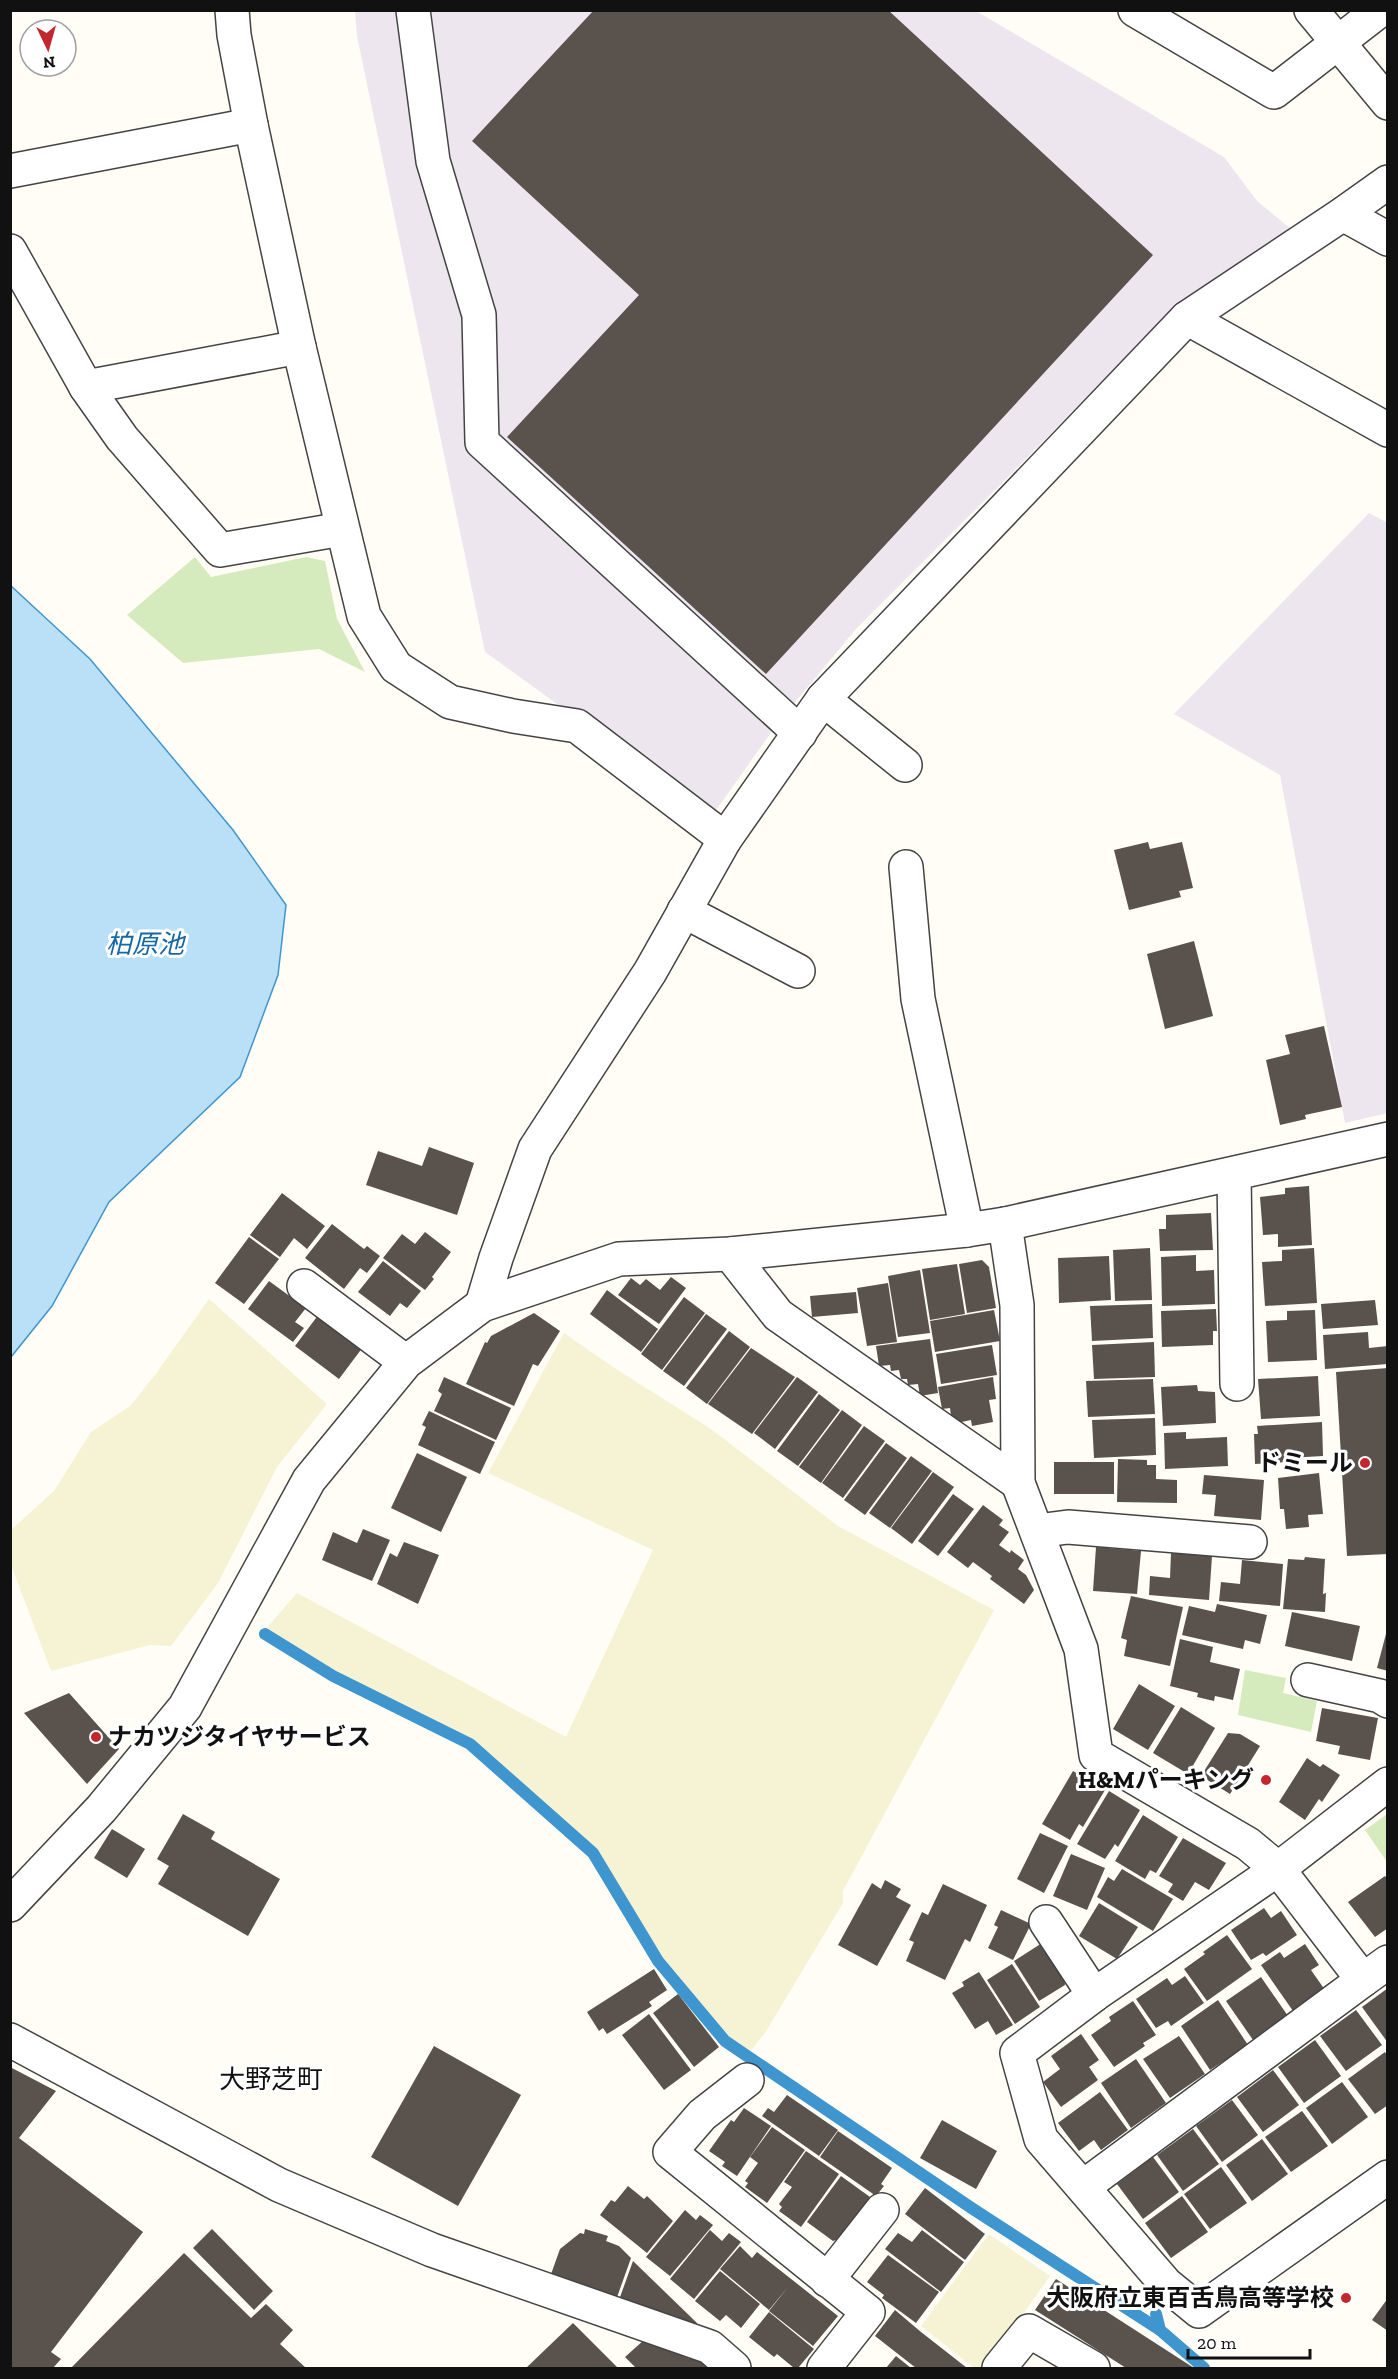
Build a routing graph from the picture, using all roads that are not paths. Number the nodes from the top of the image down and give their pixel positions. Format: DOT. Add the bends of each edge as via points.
graph roads {
  1 [pos="231,10"];
  2 [pos="413,10"];
  3 [pos="1135,10"];
  4 [pos="1311,10"];
  5 [pos="1380,10"];
  6 [pos="1338,44"];
  7 [pos="1388,103"];
  8 [pos="251,125"];
  9 [pos="10,171"];
  10 [pos="1388,182"];
  11 [pos="1343,214"];
  12 [pos="1388,239"];
  13 [pos="10,251"];
  14 [pos="1187,318"];
  15 [pos="299,347"];
  16 [pos="86,387"];
  17 [pos="1388,430"];
  18 [pos="342,529"];
  19 [pos="823,699"];
  20 [pos="800,733"];
  21 [pos="905,765"];
  22 [pos="725,839"];
  23 [pos="906,867"];
  24 [pos="684,912"];
  25 [pos="798,971"];
  26 [pos="1388,1139"];
  27 [pos="1234,1174"];
  28 [pos="1005,1224"];
  29 [pos="967,1230"];
  30 [pos="730,1254"];
  31 [pos="304,1286"];
  32 [pos="482,1305"];
  33 [pos="406,1362"];
  34 [pos="1238,1384"];
  35 [pos="1018,1483"];
  36 [pos="1037,1531"];
  37 [pos="1250,1542"];
  38 [pos="1308,1680"];
  39 [pos="1388,1701"];
  40 [pos="1388,1784"];
  41 [pos="1278,1869"];
  42 [pos="10,1905"];
  43 [pos="1046,1922"];
  44 [pos="1375,1971"];
  45 [pos="1094,1995"];
  46 [pos="10,2040"];
  47 [pos="747,2080"];
  48 [pos="1388,2176"];
  49 [pos="1083,2187"];
  50 [pos="882,2210"];
  51 [pos="827,2280"];
  52 [pos="735,2368"];
  53 [pos="824,2368"];
  54 [pos="999,2368"];
  55 [pos="1093,2368"];
  1 -- 8 [label="street"];
  2 -- 20 [label="street" via="433,161 479,315 482,442"];
  3 -- 6 [label="street" via="1274,92"];
  4 -- 6 [label="street"];
  5 -- 6 [label="street"];
  6 -- 7 [label="street"];
  8 -- 9 [label="street"];
  8 -- 15 [label="street"];
  10 -- 11 [label="street"];
  11 -- 12 [label="street"];
  11 -- 14 [label="street"];
  13 -- 16 [label="street"];
  14 -- 17 [label="street"];
  14 -- 19 [label="street"];
  15 -- 16 [label="street"];
  15 -- 18 [label="street"];
  16 -- 18 [label="street" via="122,438 220,550"];
  18 -- 22 [label="street" via="364,615 396,667 450,702 577,726"];
  19 -- 20 [label="street"];
  19 -- 21 [label="street"];
  20 -- 22 [label="street"];
  22 -- 24 [label="street"];
  23 -- 29 [label="street" via="918,999"];
  24 -- 25 [label="street"];
  24 -- 32 [label="street" via="536,1149"];
  26 -- 27 [label="street"];
  27 -- 28 [label="street"];
  27 -- 34 [label="street"];
  28 -- 29 [label="street"];
  28 -- 35 [label="street" via="1017,1305"];
  29 -- 30 [label="street"];
  30 -- 32 [label="street" via="619,1259"];
  30 -- 35 [label="street" via="778,1315"];
  31 -- 33 [label="street"];
  32 -- 33 [label="street"];
  33 -- 42 [label="street" via="309,1480 185,1707 101,1809"];
  35 -- 36 [label="street"];
  36 -- 37 [label="street" via="1068,1527"];
  36 -- 41 [label="street" via="1081,1649 1095,1755 1248,1844"];
  38 -- 39 [label="street"];
  40 -- 41 [label="street"];
  41 -- 44 [label="street"];
  41 -- 45 [label="street"];
  43 -- 45 [label="street"];
  44 -- 49 [label="street"];
  45 -- 49 [label="street" via="1017,2053 1041,2139"];
  46 -- 52 [label="street" via="279,2185 432,2250 710,2347"];
  47 -- 51 [label="street" via="702,2115 670,2152"];
  48 -- 49 [label="street" via="1199,2311 1166,2284"];
  50 -- 51 [label="street"];
  51 -- 53 [label="street" via="868,2312"];
  54 -- 55 [label="street" via="1029,2331"];
}
